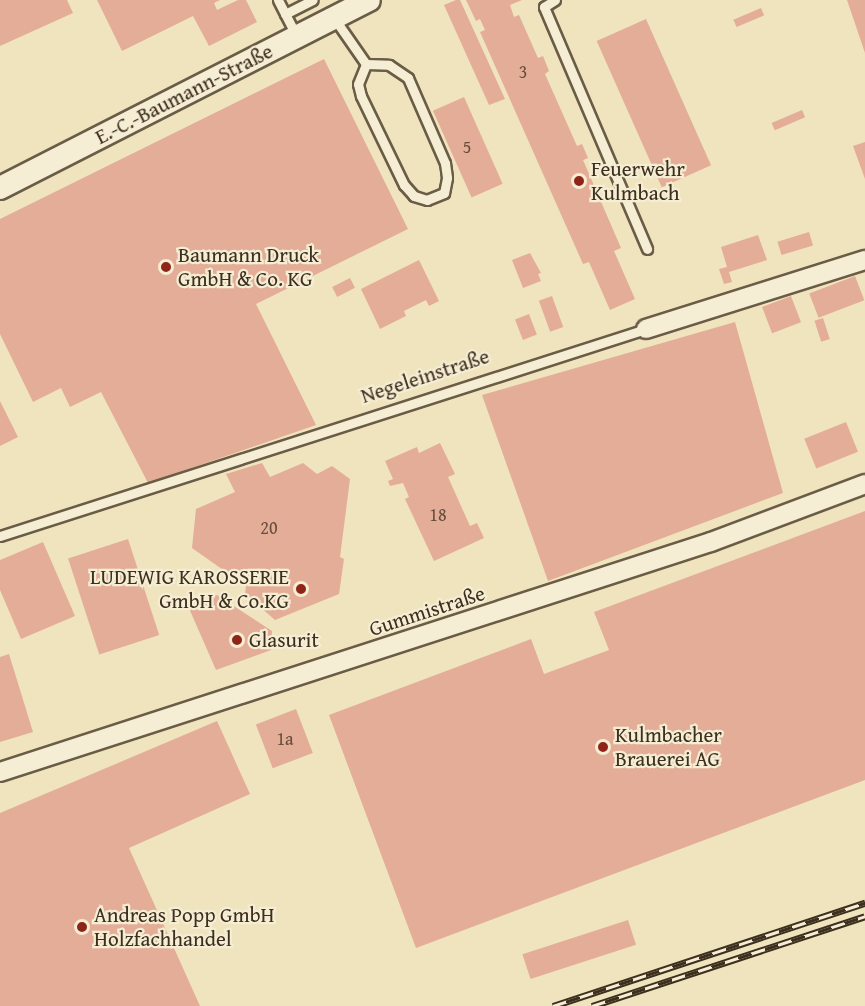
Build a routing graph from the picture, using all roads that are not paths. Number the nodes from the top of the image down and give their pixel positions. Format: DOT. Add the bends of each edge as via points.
graph roads {
  1 [pos="278,0"];
  2 [pos="313,0"];
  3 [pos="369,0"];
  4 [pos="555,0"];
  5 [pos="285,14"];
  6 [pos="334,18"];
  7 [pos="297,37"];
  8 [pos="366,64"];
  9 [pos="0,188"];
  10 [pos="647,249"];
  11 [pos="865,260"];
  12 [pos="646,329"];
  13 [pos="865,484"];
  14 [pos="0,536"];
  15 [pos="0,772"];
  1 -- 5 [label="lane"];
  2 -- 5 [label="lane"];
  3 -- 6 [label="street, E.-C.-Baumann-Straße"];
  4 -- 10 [label="lane" via="544,7"];
  5 -- 7 [label="lane"];
  6 -- 7 [label="street, E.-C.-Baumann-Straße"];
  6 -- 8 [label="lane"];
  7 -- 9 [label="street, E.-C.-Baumann-Straße"];
  8 -- 8 [label="lane" via="389,65 408,78 445,163 444,193 427,200 414,196 404,185 361,96 358,84"];
  11 -- 12 [label="street, Negeleinstraße"];
  12 -- 14 [label="lane, Negeleinstraße"];
  13 -- 15 [label="street, Gummistraße" via="711,542"];
}
